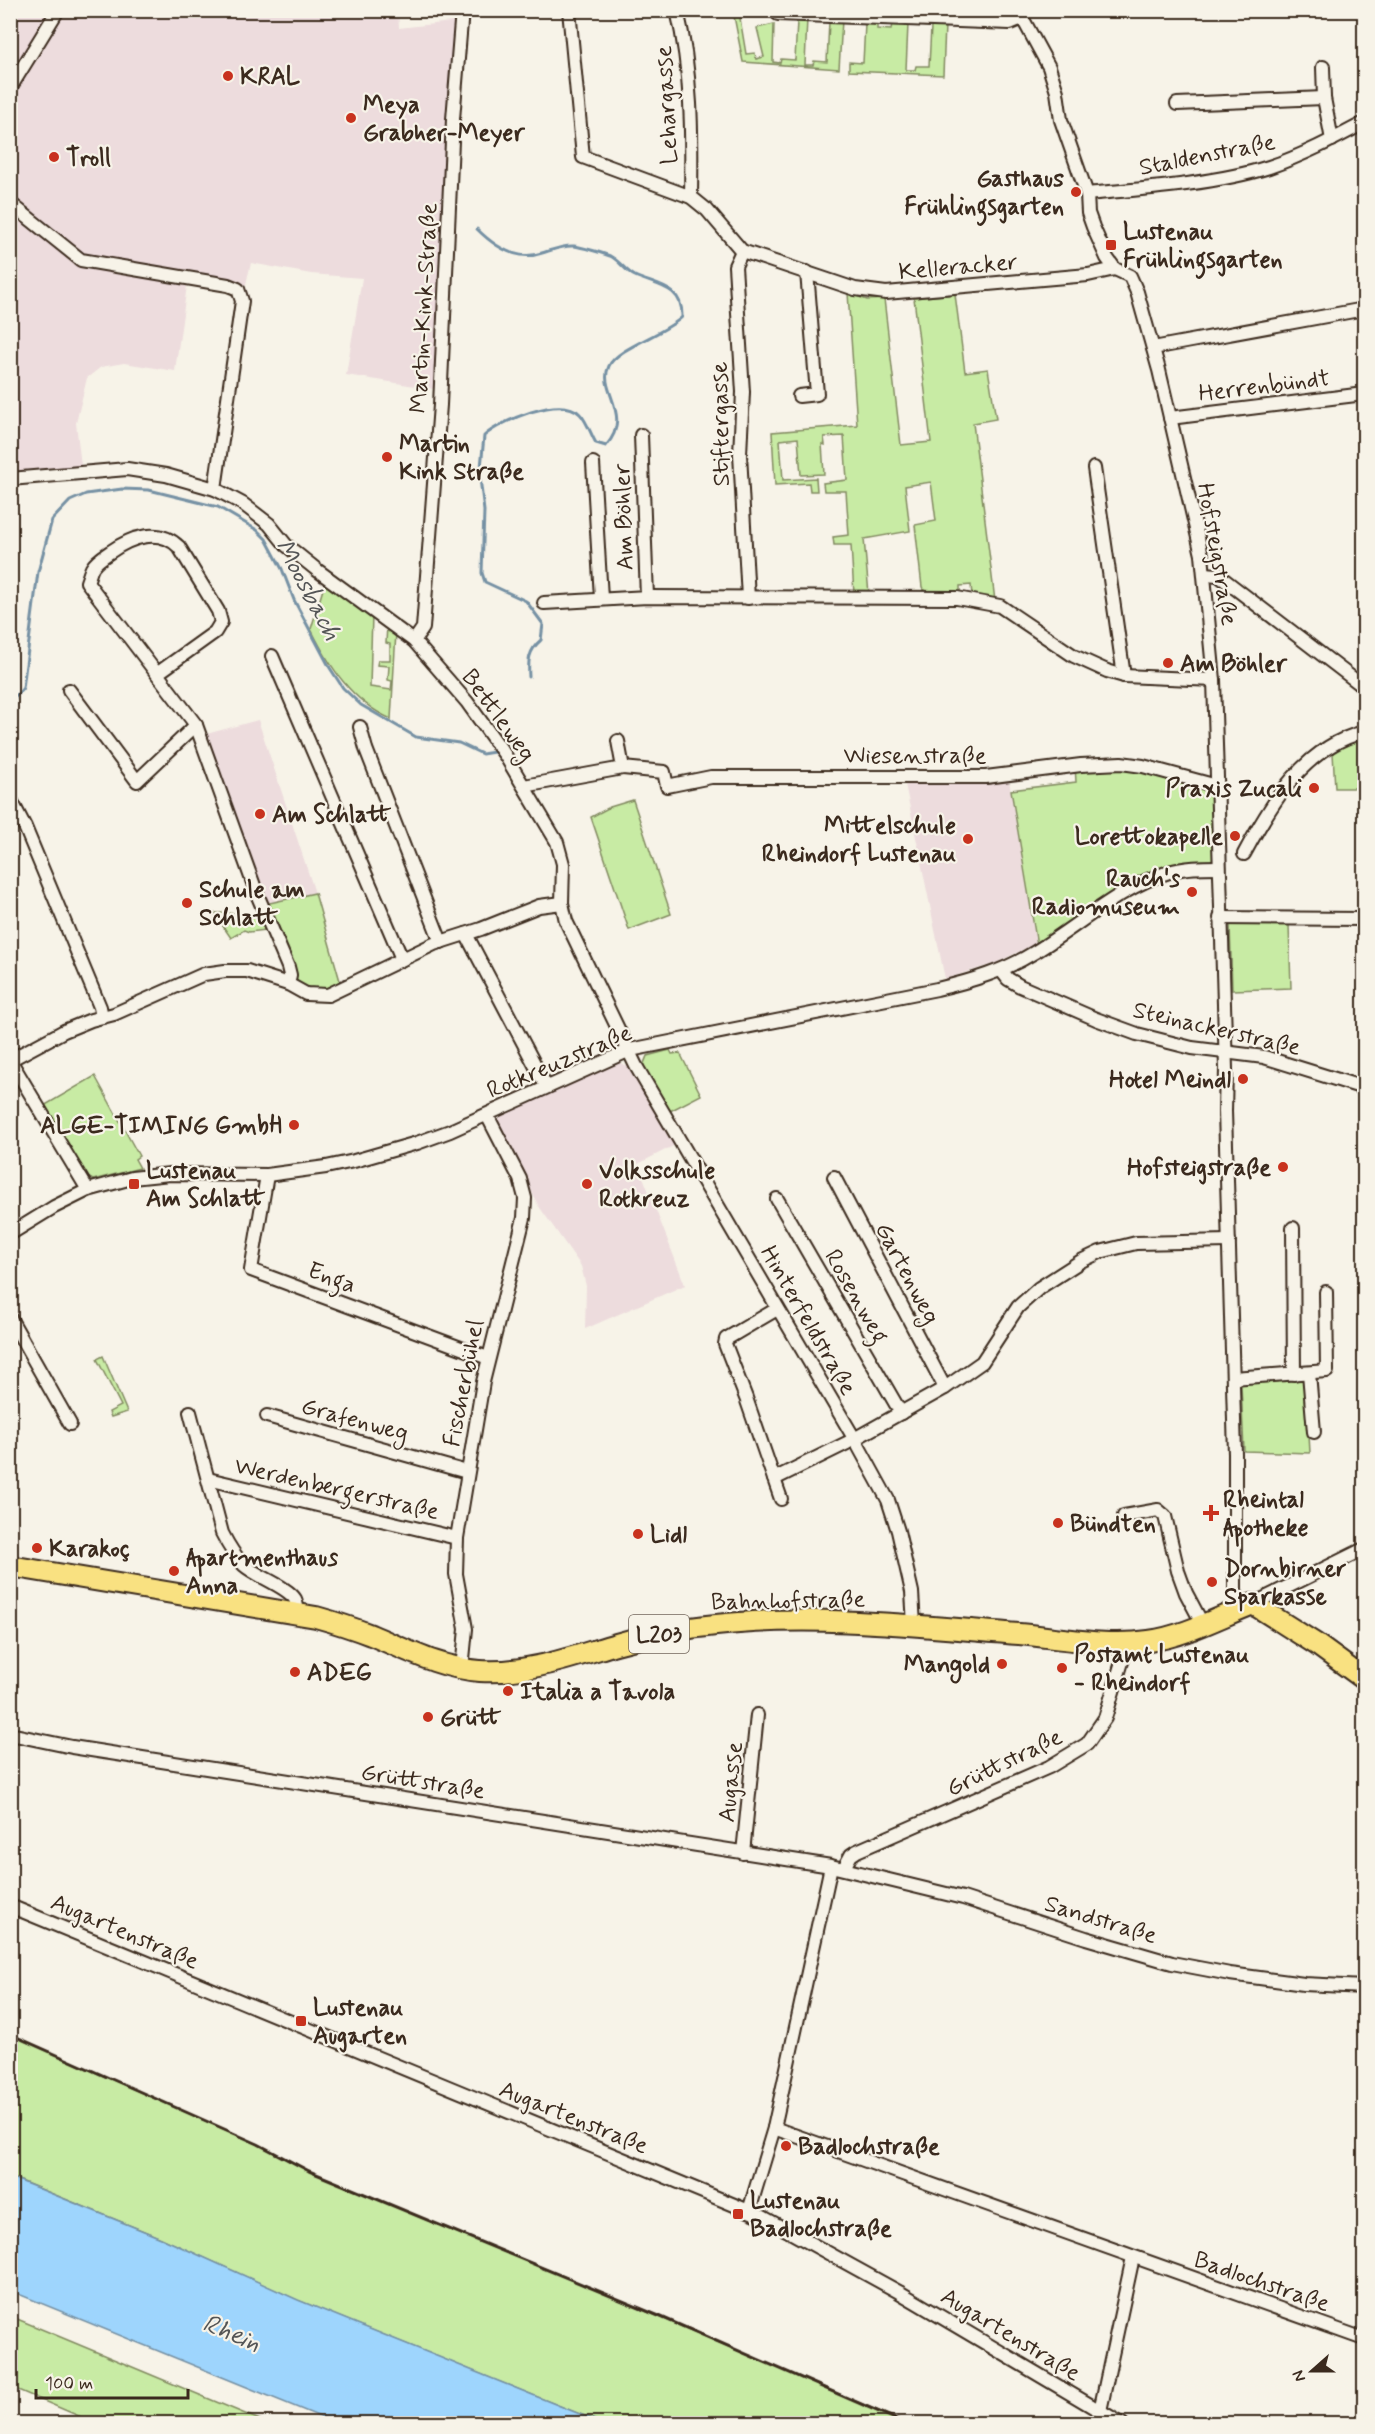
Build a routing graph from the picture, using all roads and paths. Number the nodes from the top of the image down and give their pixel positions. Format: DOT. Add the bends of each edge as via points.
graph roads {
  1 [pos="58,10"];
  2 [pos="462,10"];
  3 [pos="569,10"];
  4 [pos="677,10"];
  5 [pos="778,14"];
  6 [pos="1020,14"];
  7 [pos="1323,67"];
  8 [pos="10,88"];
  9 [pos="1324,98"];
  10 [pos="1178,104"];
  11 [pos="1365,123"];
  12 [pos="1332,140"];
  13 [pos="1087,194"];
  14 [pos="691,197"];
  15 [pos="10,203"];
  16 [pos="742,250"];
  17 [pos="1115,269"];
  18 [pos="807,272"];
  19 [pos="1359,310"];
  20 [pos="1153,348"];
  21 [pos="1365,394"];
  22 [pos="799,396"];
  23 [pos="1170,418"];
  24 [pos="641,435"];
  25 [pos="593,462"];
  26 [pos="1094,468"];
  27 [pos="10,479"];
  28 [pos="215,489"];
  29 [pos="1205,574"];
  30 [pos="647,597"];
  31 [pos="601,598"];
  32 [pos="748,598"];
  33 [pos="544,603"];
  34 [pos="414,641"];
  35 [pos="272,656"];
  36 [pos="158,673"];
  37 [pos="1124,676"];
  38 [pos="1214,680"];
  39 [pos="1365,687"];
  40 [pos="69,690"];
  41 [pos="196,725"];
  42 [pos="360,727"];
  43 [pos="1365,732"];
  44 [pos="618,741"];
  45 [pos="623,768"];
  46 [pos="524,786"];
  47 [pos="1217,786"];
  48 [pos="10,798"];
  49 [pos="1244,854"];
  50 [pos="1219,867"];
  51 [pos="562,903"];
  52 [pos="1220,918"];
  53 [pos="1365,920"];
  54 [pos="466,934"];
  55 [pos="441,942"];
  56 [pos="402,959"];
  57 [pos="1001,970"];
  58 [pos="288,984"];
  59 [pos="102,1017"];
  60 [pos="630,1050"];
  61 [pos="1224,1052"];
  62 [pos="10,1060"];
  63 [pos="546,1086"];
  64 [pos="1365,1088"];
  65 [pos="487,1115"];
  66 [pos="267,1175"];
  67 [pos="834,1177"];
  68 [pos="88,1190"];
  69 [pos="777,1199"];
  70 [pos="1293,1228"];
  71 [pos="10,1234"];
  72 [pos="1229,1241"];
  73 [pos="1326,1292"];
  74 [pos="777,1309"];
  75 [pos="10,1318"];
  76 [pos="488,1358"];
  77 [pos="1309,1372"];
  78 [pos="1294,1374"];
  79 [pos="1233,1378"];
  80 [pos="945,1388"];
  81 [pos="190,1412"];
  82 [pos="901,1413"];
  83 [pos="267,1416"];
  84 [pos="70,1424"];
  85 [pos="1314,1432"];
  86 [pos="854,1438"];
  87 [pos="467,1472"];
  88 [pos="208,1479"];
  89 [pos="774,1479"];
  90 [pos="781,1499"];
  91 [pos="1124,1516"];
  92 [pos="457,1538"];
  93 [pos="1365,1549"];
  94 [pos="10,1566"];
  95 [pos="1247,1607"];
  96 [pos="298,1613"];
  97 [pos="914,1625"];
  98 [pos="1203,1625"];
  99 [pos="1128,1642"];
  100 [pos="462,1669"];
  101 [pos="1365,1679"];
  102 [pos="757,1715"];
  103 [pos="10,1734"];
  104 [pos="743,1853"];
  105 [pos="831,1866"];
  106 [pos="844,1868"];
  107 [pos="10,1906"];
  108 [pos="1365,1987"];
  109 [pos="774,2128"];
  110 [pos="749,2211"];
  111 [pos="1133,2258"];
  112 [pos="1365,2339"];
  113 [pos="1100,2411"];
  114 [pos="1122,2424"];
  1 -- 8 [label="street"];
  2 -- 34 [label="street, Martin-Kink-Straße" via="432,522 423,628"];
  3 -- 14 [label="street" via="583,157"];
  4 -- 14 [label="street, Lehargasse" via="687,60"];
  5 -- 6 [label="street" via="1010,23"];
  6 -- 13 [label="street, Hofsteigstraße" via="1049,67 1061,120"];
  7 -- 9 [label="street"];
  9 -- 10 [label="street, Staldenstraße"];
  9 -- 12 [label="street"];
  11 -- 12 [label="street, Staldenstraße"];
  12 -- 13 [label="street, Staldenstraße" via="1267,167 1192,182"];
  13 -- 17 [label="street, Hofsteigstraße" via="1093,227"];
  14 -- 16 [label="street"];
  15 -- 28 [label="street" via="81,260 238,289 242,301"];
  16 -- 18 [label="street, Kelleracker"];
  16 -- 32 [label="street, Stiftergasse" via="735,266 743,392 740,454"];
  17 -- 18 [label="street, Kelleracker" via="1088,275 886,293 855,289"];
  17 -- 20 [label="street, Hofsteigstraße" via="1134,282"];
  18 -- 22 [label="street" via="817,394"];
  19 -- 20 [label="street"];
  20 -- 23 [label="street, Hofsteigstraße"];
  21 -- 23 [label="street, Herrenbündt"];
  23 -- 29 [label="street, Hofsteigstraße"];
  24 -- 30 [label="street, Am Böhler"];
  25 -- 31 [label="street, Am Böhler"];
  26 -- 37 [label="street"];
  27 -- 28 [label="street, Bettleweg" via="127,469 176,477"];
  28 -- 34 [label="street, Bettleweg" via="270,524 286,545"];
  29 -- 38 [label="street, Hofsteigstraße"];
  29 -- 39 [label="street" via="1218,575"];
  30 -- 31 [label="street, Am Böhler"];
  30 -- 32 [label="street, Am Böhler"];
  31 -- 33 [label="street, Am Böhler"];
  32 -- 37 [label="street, Am Böhler" via="976,600 1000,606 1089,664"];
  34 -- 46 [label="street, Bettleweg" via="467,702"];
  35 -- 56 [label="street"];
  36 -- 36 [label="street" via="87,582 92,566 105,555 137,538 154,536 171,539 179,547 221,622 215,632"];
  36 -- 41 [label="street"];
  37 -- 38 [label="street, Am Böhler"];
  38 -- 47 [label="street, Hofsteigstraße"];
  40 -- 41 [label="street" via="137,781"];
  41 -- 58 [label="street" via="288,967"];
  42 -- 55 [label="street"];
  43 -- 49 [label="street" via="1329,746 1299,770 1267,813"];
  44 -- 45 [label="street"];
  45 -- 46 [label="street, Wiesenstraße"];
  45 -- 47 [label="street, Wiesenstraße" via="664,772 667,786 711,777 986,777 1121,763"];
  46 -- 51 [label="street, Bettleweg" via="561,853"];
  47 -- 50 [label="street, Hofsteigstraße"];
  48 -- 59 [label="street"];
  50 -- 52 [label="street, Hofsteigstraße"];
  50 -- 57 [label="street, Rotkreuzstraße" via="1177,870 1145,882 1035,953"];
  51 -- 54 [label="street" via="539,906"];
  51 -- 60 [label="street, Bettleweg" via="566,921"];
  52 -- 53 [label="street"];
  52 -- 61 [label="street, Hofsteigstraße"];
  54 -- 55 [label="street"];
  54 -- 63 [label="street"];
  55 -- 56 [label="street"];
  56 -- 58 [label="street" via="328,995 306,994"];
  57 -- 60 [label="street, Rotkreuzstraße" via="937,990"];
  57 -- 61 [label="street, Steinackerstraße" via="1014,984 1096,1019 1137,1034"];
  58 -- 59 [label="street" via="247,971 204,974"];
  59 -- 62 [label="street" via="64,1031"];
  60 -- 63 [label="street, Rotkreuzstraße"];
  60 -- 74 [label="street, Hinterfeldstraße"];
  61 -- 64 [label="street, Steinackerstraße" via="1291,1064"];
  61 -- 72 [label="street, Hofsteigstraße"];
  62 -- 68 [label="street"];
  63 -- 65 [label="street, Rotkreuzstraße"];
  65 -- 66 [label="street, Rotkreuzstraße" via="386,1152 326,1167"];
  65 -- 76 [label="street, Fischerbühel" via="520,1179 525,1198"];
  66 -- 68 [label="street, Rotkreuzstraße" via="151,1175"];
  66 -- 76 [label="street, Enga" via="251,1270"];
  67 -- 80 [label="street, Gartenweg"];
  68 -- 71 [label="street, Rotkreuzstraße"];
  69 -- 82 [label="street, Rosenweg"];
  70 -- 78 [label="street"];
  72 -- 79 [label="street, Hofsteigstraße"];
  72 -- 80 [label="street" via="1136,1243 1081,1261 1052,1278 1018,1307 982,1362"];
  73 -- 77 [label="street" via="1327,1371"];
  74 -- 86 [label="street, Hinterfeldstraße"];
  74 -- 89 [label="street" via="726,1339 725,1344"];
  75 -- 84 [label="street"];
  76 -- 87 [label="street, Fischerbühel"];
  77 -- 78 [label="street"];
  77 -- 85 [label="street"];
  78 -- 79 [label="street"];
  79 -- 95 [label="street, Hofsteigstraße" via="1235,1591"];
  80 -- 82 [label="street"];
  81 -- 88 [label="street, Werdenbergerstraße"];
  82 -- 86 [label="street"];
  83 -- 87 [label="street, Grafenweg"];
  86 -- 89 [label="street"];
  86 -- 97 [label="street, Hinterfeldstraße" via="888,1500 898,1531 912,1592"];
  87 -- 92 [label="street, Fischerbühel"];
  88 -- 92 [label="street, Werdenbergerstraße"];
  88 -- 96 [label="street, Werdenbergerstraße" via="229,1547 242,1564 290,1594 296,1600"];
  89 -- 90 [label="street"];
  91 -- 98 [label="street" via="1158,1510 1165,1516 1178,1571"];
  92 -- 100 [label="street, Fischerbühel" via="456,1574 466,1629"];
  93 -- 95 [label="street"];
  94 -- 96 [label="main road, Bahnhofstraße / L203"];
  95 -- 98 [label="main road, Bahnhofstraße / L203"];
  95 -- 101 [label="main road" via="1316,1644"];
  96 -- 100 [label="main road, Bahnhofstraße / L203" via="359,1630 427,1659"];
  97 -- 99 [label="main road, Bahnhofstraße / L203"];
  97 -- 100 [label="main road, Bahnhofstraße / L203" via="716,1625 654,1635 535,1666 495,1671"];
  98 -- 99 [label="main road, Bahnhofstraße / L203" via="1150,1641"];
  99 -- 106 [label="street, Grüttstraße" via="1105,1718 1087,1743 1049,1767 857,1851"];
  102 -- 104 [label="street, Augasse"];
  103 -- 104 [label="street, Grüttstraße" via="83,1749"];
  104 -- 105 [label="street, Grüttstraße"];
  105 -- 106 [label="street, Sandstraße"];
  105 -- 109 [label="street"];
  106 -- 108 [label="street, Sandstraße" via="963,1898 1172,1963 1304,1984"];
  107 -- 110 [label="street, Augartenstraße"];
  109 -- 110 [label="street"];
  109 -- 111 [label="street, Badlochstraße"];
  110 -- 113 [label="street, Augartenstraße" via="899,2292"];
  111 -- 112 [label="street, Badlochstraße"];
  111 -- 113 [label="street, Augartenstraße"];
  113 -- 114 [label="street, Augartenstraße"];
}
